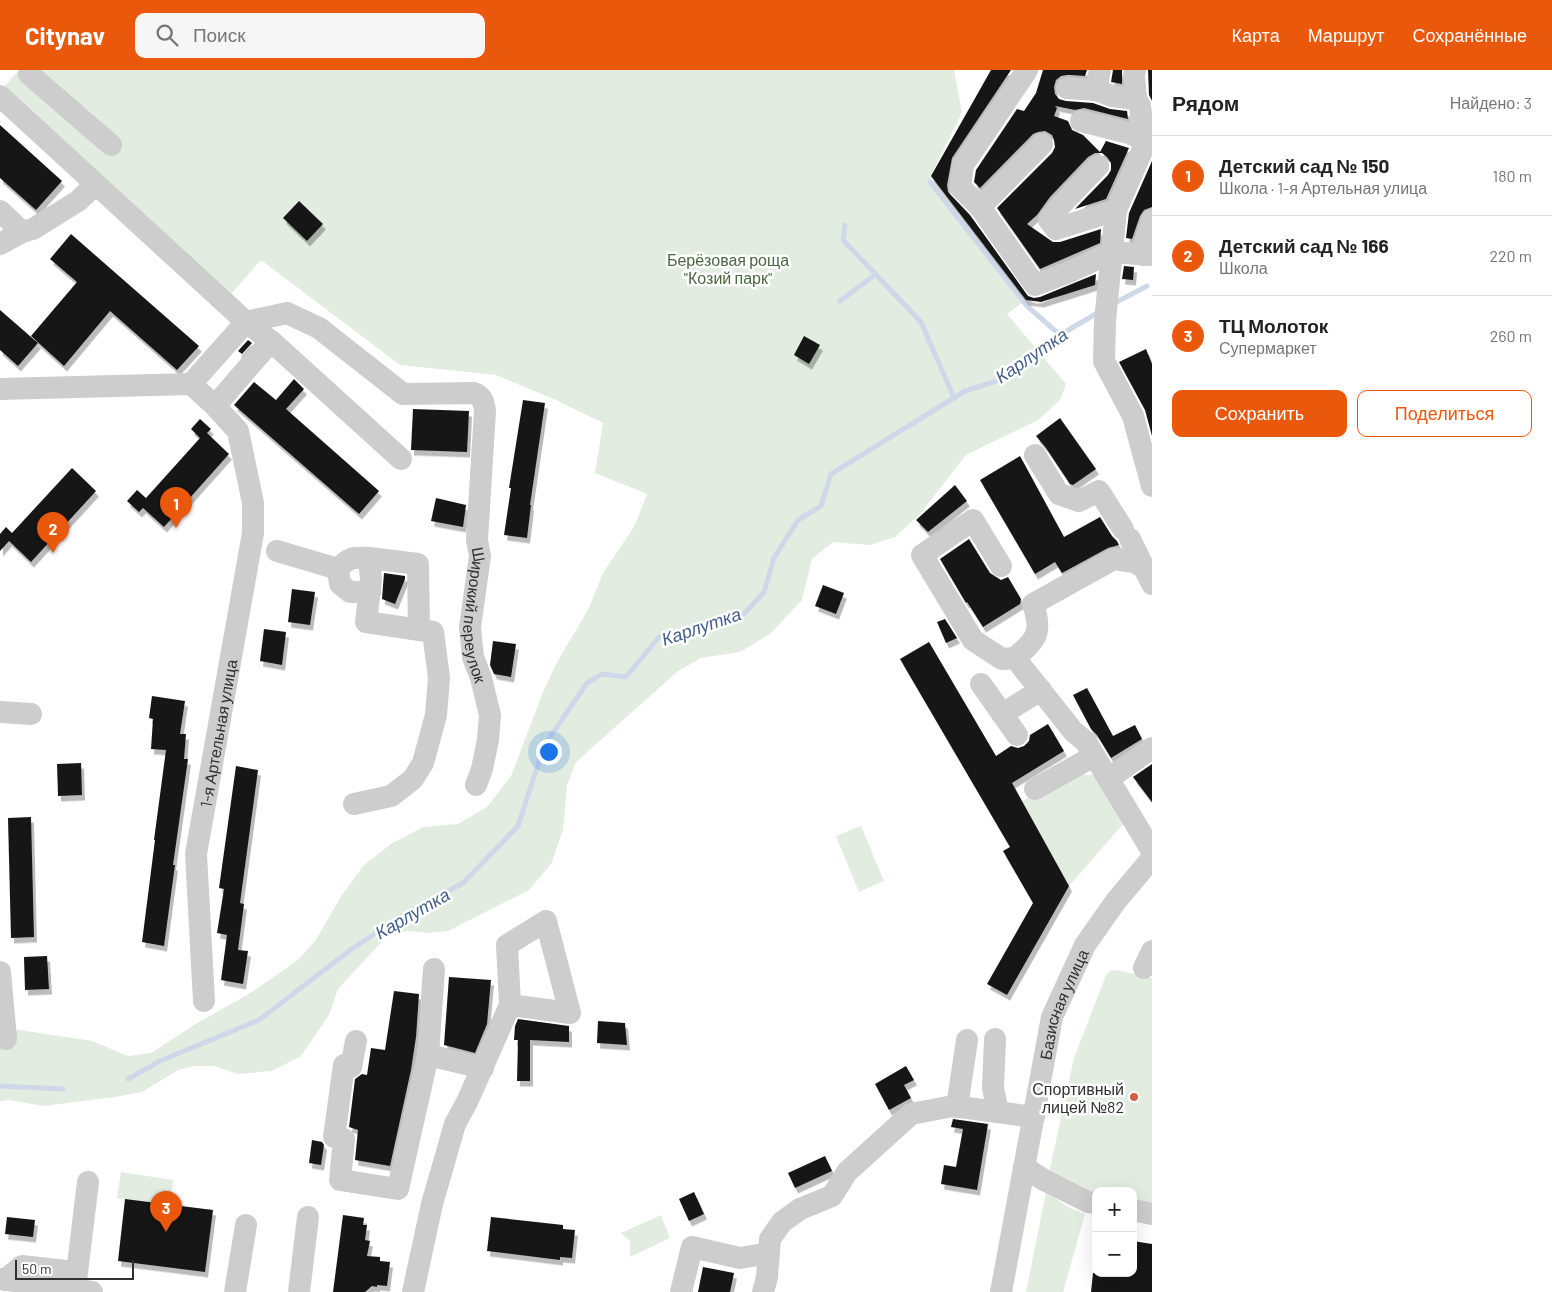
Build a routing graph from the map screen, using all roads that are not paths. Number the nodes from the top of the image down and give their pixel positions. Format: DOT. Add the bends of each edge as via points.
graph roads {
  1 [pos="1027,70"];
  2 [pos="1135,70"];
  3 [pos="30,74"];
  4 [pos="1098,80"];
  5 [pos="1067,88"];
  6 [pos="49,91"];
  7 [pos="0,96"];
  8 [pos="1143,104"];
  9 [pos="25,119"];
  10 [pos="1081,121"];
  11 [pos="1144,140"];
  12 [pos="1042,144"];
  13 [pos="111,146"];
  14 [pos="1098,166"];
  15 [pos="96,184"];
  16 [pos="980,207"];
  17 [pos="1116,210"];
  18 [pos="0,212"];
  19 [pos="1152,220"];
  20 [pos="22,232"];
  21 [pos="0,244"];
  22 [pos="1112,252"];
  23 [pos="1148,255"];
  24 [pos="246,322"];
  25 [pos="271,341"];
  26 [pos="191,384"];
  27 [pos="5,394"];
  28 [pos="215,406"];
  29 [pos="1035,455"];
  30 [pos="400,459"];
  31 [pos="1152,486"];
  32 [pos="277,551"];
  33 [pos="369,558"];
  34 [pos="1001,566"];
  35 [pos="338,569"];
  36 [pos="1148,576"];
  37 [pos="370,592"];
  38 [pos="470,627"];
  39 [pos="426,635"];
  40 [pos="1015,658"];
  41 [pos="981,684"];
  42 [pos="1041,690"];
  43 [pos="0,712"];
  44 [pos="30,714"];
  45 [pos="1002,714"];
  46 [pos="1017,736"];
  47 [pos="1152,748"];
  48 [pos="1094,756"];
  49 [pos="1108,779"];
  50 [pos="476,785"];
  51 [pos="1036,789"];
  52 [pos="354,804"];
  53 [pos="1152,850"];
  54 [pos="1152,858"];
  55 [pos="434,969"];
  56 [pos="0,972"];
  57 [pos="204,1001"];
  58 [pos="510,1005"];
  59 [pos="995,1039"];
  60 [pos="6,1040"];
  61 [pos="967,1040"];
  62 [pos="356,1041"];
  63 [pos="428,1055"];
  64 [pos="483,1068"];
  65 [pos="957,1107"];
  66 [pos="998,1112"];
  67 [pos="1034,1117"];
  68 [pos="1024,1167"];
  69 [pos="88,1182"];
  70 [pos="1092,1202"];
  71 [pos="1137,1211"];
  72 [pos="1152,1214"];
  73 [pos="308,1217"];
  74 [pos="246,1226"];
  75 [pos="769,1253"];
  76 [pos="2,1279"];
  77 [pos="82,1287"];
  78 [pos="235,1292"];
  79 [pos="299,1292"];
  80 [pos="413,1292"];
  81 [pos="681,1292"];
  82 [pos="763,1292"];
  83 [pos="1001,1292"];
  1 -- 16 [label="street" via="963,165 960,187"];
  2 -- 8 [label="street"];
  3 -- 6 [label="street"];
  4 -- 5 [label="street"];
  4 -- 8 [label="street" via="1112,96"];
  6 -- 9 [label="street"];
  6 -- 13 [label="street"];
  7 -- 9 [label="street"];
  8 -- 11 [label="street"];
  9 -- 15 [label="street"];
  10 -- 11 [label="street"];
  11 -- 17 [label="street"];
  12 -- 16 [label="street"];
  14 -- 17 [label="street" via="1049,220 1056,229"];
  15 -- 20 [label="street" via="78,201 33,229"];
  15 -- 24 [label="street"];
  16 -- 22 [label="street" via="1035,285"];
  17 -- 22 [label="street"];
  18 -- 20 [label="street"];
  19 -- 23 [label="street" via="1144,245"];
  20 -- 21 [label="street"];
  22 -- 23 [label="street"];
  22 -- 31 [label="street" via="1104,361 1133,416"];
  24 -- 25 [label="street"];
  24 -- 26 [label="street"];
  24 -- 38 [label="street, Широкий переулок" via="287,314 319,328 403,394 474,393 482,399 485,411 477,540 480,556"];
  25 -- 28 [label="street"];
  25 -- 30 [label="street"];
  26 -- 27 [label="street"];
  26 -- 28 [label="street, 1-я Артельная улица"];
  28 -- 57 [label="street, 1-я Артельная улица" via="238,431 253,503 253,534 196,854"];
  29 -- 36 [label="street" via="1059,494 1079,501 1099,491 1127,534"];
  32 -- 35 [label="street"];
  33 -- 35 [label="street" via="346,560"];
  33 -- 37 [label="street"];
  33 -- 39 [label="street" via="418,564"];
  34 -- 40 [label="street" via="973,520 922,555 973,640 1002,659"];
  35 -- 37 [label="street" via="340,584 350,592"];
  36 -- 40 [label="street" via="1134,562 1114,559 1033,604 1038,633"];
  37 -- 39 [label="street" via="366,622"];
  38 -- 39 [label="street"];
  38 -- 50 [label="street, Широкий переулок" via="473,656 490,716 482,770"];
  39 -- 52 [label="street" via="439,678 436,715 423,763 413,779 390,796"];
  40 -- 42 [label="street"];
  41 -- 45 [label="street"];
  42 -- 45 [label="street"];
  42 -- 48 [label="street" via="1073,731 1086,742"];
  43 -- 44 [label="street"];
  45 -- 46 [label="street"];
  47 -- 49 [label="street"];
  48 -- 49 [label="street"];
  48 -- 51 [label="street"];
  49 -- 53 [label="street"];
  54 -- 67 [label="street, Базисная улица" via="1085,945 1052,1017"];
  55 -- 63 [label="street"];
  56 -- 60 [label="street"];
  58 -- 64 [label="street"];
  59 -- 66 [label="street" via="993,1088"];
  61 -- 65 [label="street"];
  62 -- 63 [label="street" via="352,1067 344,1065 334,1137 344,1139 340,1180 398,1189"];
  63 -- 64 [label="street"];
  64 -- 80 [label="street" via="455,1124 432,1204"];
  65 -- 66 [label="street"];
  65 -- 75 [label="street" via="912,1114 847,1172 832,1196 800,1209 782,1222 770,1239"];
  66 -- 67 [label="street"];
  67 -- 68 [label="street, Базисная улица"];
  68 -- 70 [label="street"];
  68 -- 83 [label="street, Базисная улица"];
  69 -- 77 [label="street"];
  71 -- 72 [label="street"];
  73 -- 79 [label="street"];
  74 -- 78 [label="street"];
  75 -- 81 [label="street" via="740,1258 692,1247"];
  75 -- 82 [label="street"];
  76 -- 77 [label="street"];
}
